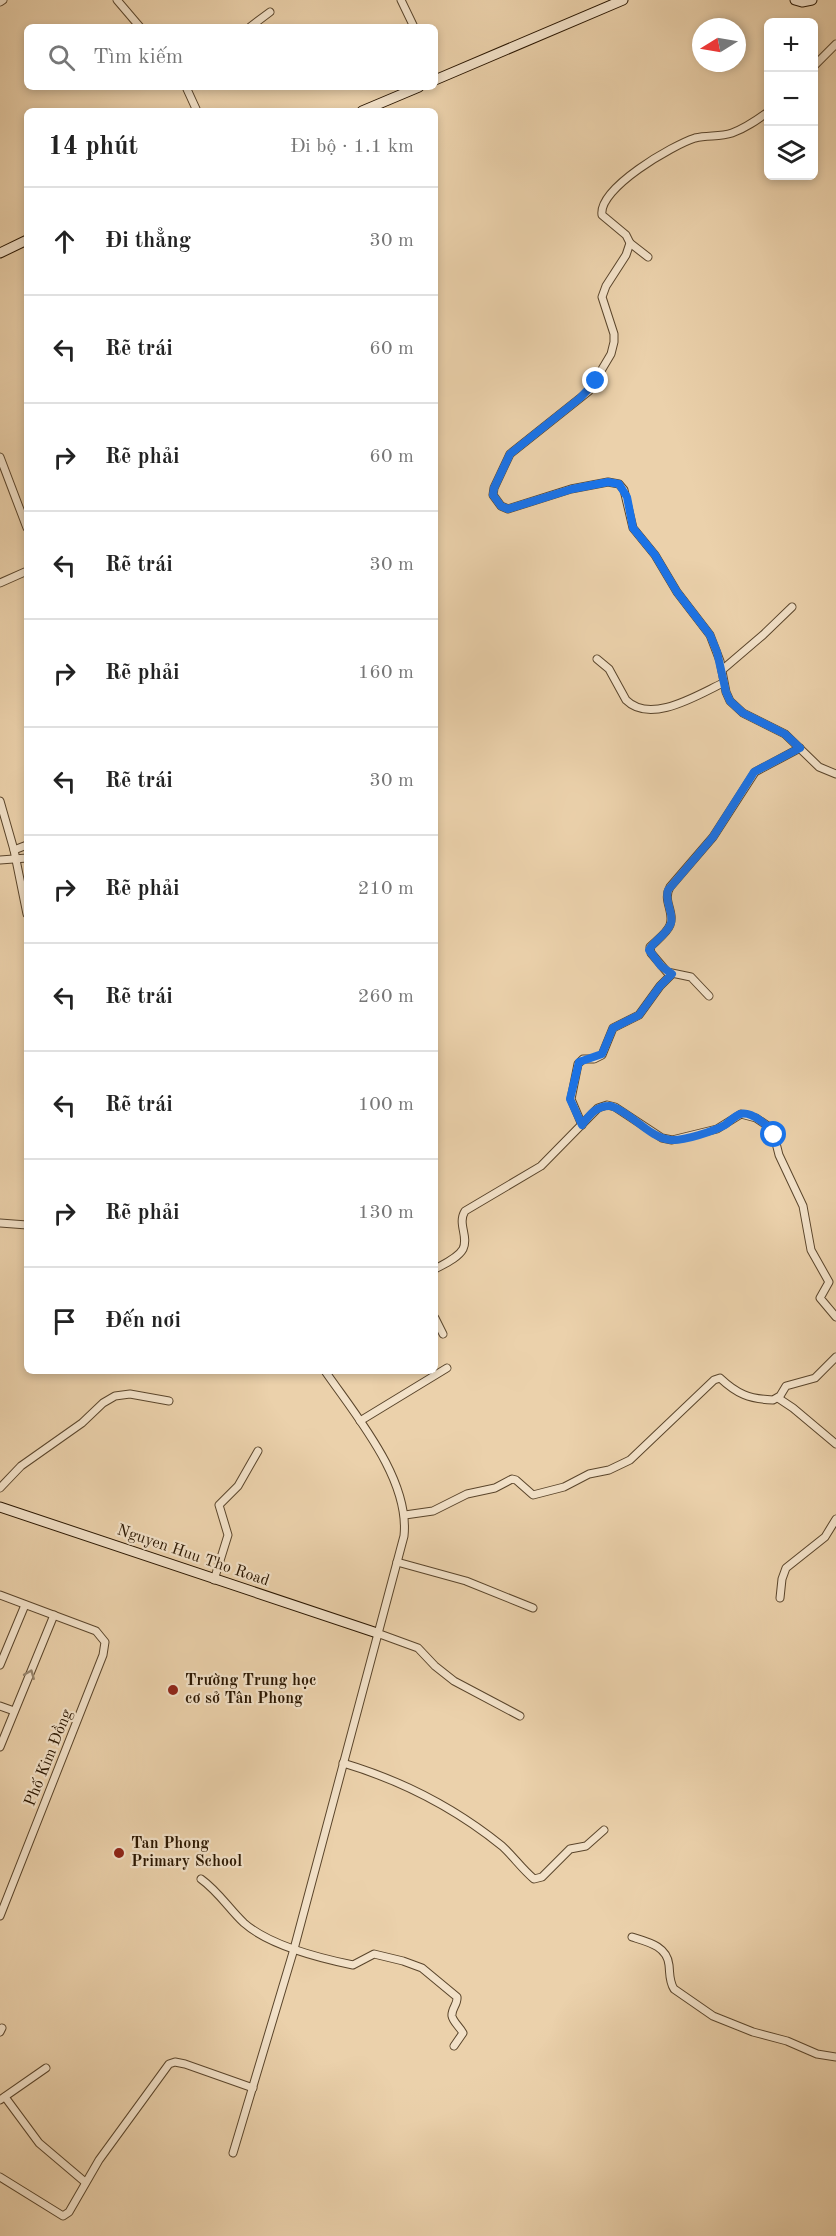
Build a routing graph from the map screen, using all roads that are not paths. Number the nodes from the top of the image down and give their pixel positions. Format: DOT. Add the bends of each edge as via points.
graph roads {
  1 [pos="117,0"];
  2 [pos="401,0"];
  3 [pos="623,0"];
  4 [pos="795,0"];
  5 [pos="812,0"];
  6 [pos="270,12"];
  7 [pos="137,24"];
  8 [pos="254,24"];
  9 [pos="413,24"];
  10 [pos="836,44"];
  11 [pos="818,61"];
  12 [pos="438,79"];
  13 [pos="187,90"];
  14 [pos="411,90"];
  15 [pos="196,108"];
  16 [pos="369,108"];
  17 [pos="764,114"];
  18 [pos="24,241"];
  19 [pos="630,243"];
  20 [pos="0,253"];
  21 [pos="648,258"];
  22 [pos="0,457"];
  23 [pos="24,520"];
  24 [pos="24,572"];
  25 [pos="0,583"];
  26 [pos="792,607"];
  27 [pos="597,659"];
  28 [pos="722,670"];
  29 [pos="723,682"];
  30 [pos="800,748"];
  31 [pos="836,774"];
  32 [pos="0,801"];
  33 [pos="24,846"];
  34 [pos="14,850"];
  35 [pos="24,858"];
  36 [pos="15,859"];
  37 [pos="0,860"];
  38 [pos="24,900"];
  39 [pos="672,974"];
  40 [pos="709,996"];
  41 [pos="582,1125"];
  42 [pos="0,1223"];
  43 [pos="24,1225"];
  44 [pos="438,1267"];
  45 [pos="836,1317"];
  46 [pos="438,1324"];
  47 [pos="443,1334"];
  48 [pos="836,1357"];
  49 [pos="447,1368"];
  50 [pos="438,1373"];
  51 [pos="327,1374"];
  52 [pos="437,1374"];
  53 [pos="778,1398"];
  54 [pos="169,1401"];
  55 [pos="360,1421"];
  56 [pos="836,1444"];
  57 [pos="258,1451"];
  58 [pos="0,1488"];
  59 [pos="0,1507"];
  60 [pos="405,1515"];
  61 [pos="836,1520"];
  62 [pos="397,1562"];
  63 [pos="214,1580"];
  64 [pos="0,1595"];
  65 [pos="780,1598"];
  66 [pos="25,1605"];
  67 [pos="534,1608"];
  68 [pos="54,1616"];
  69 [pos="377,1633"];
  70 [pos="0,1665"];
  71 [pos="0,1706"];
  72 [pos="14,1711"];
  73 [pos="520,1716"];
  74 [pos="0,1748"];
  75 [pos="343,1763"];
  76 [pos="604,1830"];
  77 [pos="201,1880"];
  78 [pos="0,1916"];
  79 [pos="632,1937"];
  80 [pos="294,1949"];
  81 [pos="454,2046"];
  82 [pos="836,2056"];
  83 [pos="46,2068"];
  84 [pos="253,2088"];
  85 [pos="3,2098"];
  86 [pos="233,2153"];
  87 [pos="0,2177"];
  88 [pos="85,2182"];
  1 -- 7 [label="street"];
  2 -- 9 [label="street"];
  3 -- 12 [label="street"];
  4 -- 5 [label="street"];
  6 -- 8 [label="street"];
  10 -- 11 [label="street"];
  13 -- 15 [label="street"];
  14 -- 16 [label="street"];
  17 -- 19 [label="street" via="736,132 684,143 621,182 601,212"];
  18 -- 20 [label="street"];
  19 -- 21 [label="street"];
  19 -- 28 [label="street" via="602,297 614,334 611,354 589,391 510,454 493,495 508,509 572,489 608,482 619,484 627,497 633,528 704,625"];
  22 -- 23 [label="street"];
  24 -- 25 [label="street"];
  26 -- 28 [label="street"];
  27 -- 29 [label="street" via="609,669 626,700 641,708 676,705"];
  28 -- 29 [label="street"];
  29 -- 30 [label="street" via="735,708 785,734"];
  30 -- 31 [label="street" via="819,767"];
  30 -- 39 [label="street" via="754,772 713,837 668,890 671,923 649,950"];
  32 -- 34 [label="street"];
  33 -- 34 [label="street"];
  34 -- 36 [label="street"];
  35 -- 36 [label="street"];
  36 -- 37 [label="street"];
  36 -- 38 [label="street"];
  39 -- 40 [label="street" via="691,977"];
  39 -- 41 [label="street" via="639,1015 613,1028 602,1054 578,1064 570,1099"];
  41 -- 44 [label="street" via="541,1166 465,1211 461,1219 463,1248"];
  41 -- 45 [label="street" via="593,1111 607,1105 672,1140 717,1129 741,1114 768,1126 803,1206 811,1250 829,1282 820,1298"];
  42 -- 43 [label="street"];
  46 -- 47 [label="street"];
  48 -- 53 [label="street" via="815,1378 786,1386"];
  49 -- 50 [label="street"];
  51 -- 55 [label="street"];
  52 -- 55 [label="street"];
  53 -- 56 [label="street"];
  53 -- 60 [label="street" via="743,1395 717,1378 645,1447 615,1468 537,1495 512,1479 433,1511"];
  54 -- 58 [label="street" via="130,1394 115,1396 21,1466"];
  55 -- 60 [label="street" via="392,1477"];
  57 -- 63 [label="street" via="238,1486 219,1504 228,1535"];
  59 -- 63 [label="street, Nguyen Huu Tho Road"];
  60 -- 62 [label="street"];
  61 -- 65 [label="street" via="818,1543 786,1568"];
  62 -- 67 [label="street" via="466,1581"];
  62 -- 69 [label="street"];
  63 -- 69 [label="street, Nguyen Huu Tho Road"];
  64 -- 66 [label="street"];
  66 -- 68 [label="street"];
  66 -- 70 [label="street"];
  72 -- 68 [label="street, one-way"];
  68 -- 78 [label="street, Phố Kim Đồng" via="96,1631 105,1642 103,1654"];
  69 -- 73 [label="street" via="418,1648 454,1681"];
  69 -- 75 [label="street"];
  71 -- 72 [label="street"];
  72 -- 74 [label="street"];
  75 -- 76 [label="street" via="386,1777 444,1807 503,1848 534,1879 542,1877 570,1849 586,1846"];
  75 -- 80 [label="street"];
  77 -- 80 [label="street" via="219,1893 251,1928"];
  79 -- 82 [label="street" via="664,1951 674,1989 713,2016 818,2054"];
  80 -- 81 [label="street" via="353,1965 369,1955 381,1955 422,1968 457,1997 452,2016 463,2033"];
  80 -- 84 [label="street"];
  83 -- 85 [label="street"];
  84 -- 86 [label="street"];
  84 -- 88 [label="street" via="185,2064 169,2064"];
  85 -- 88 [label="street" via="39,2143"];
  87 -- 88 [label="street" via="63,2216"];
}
